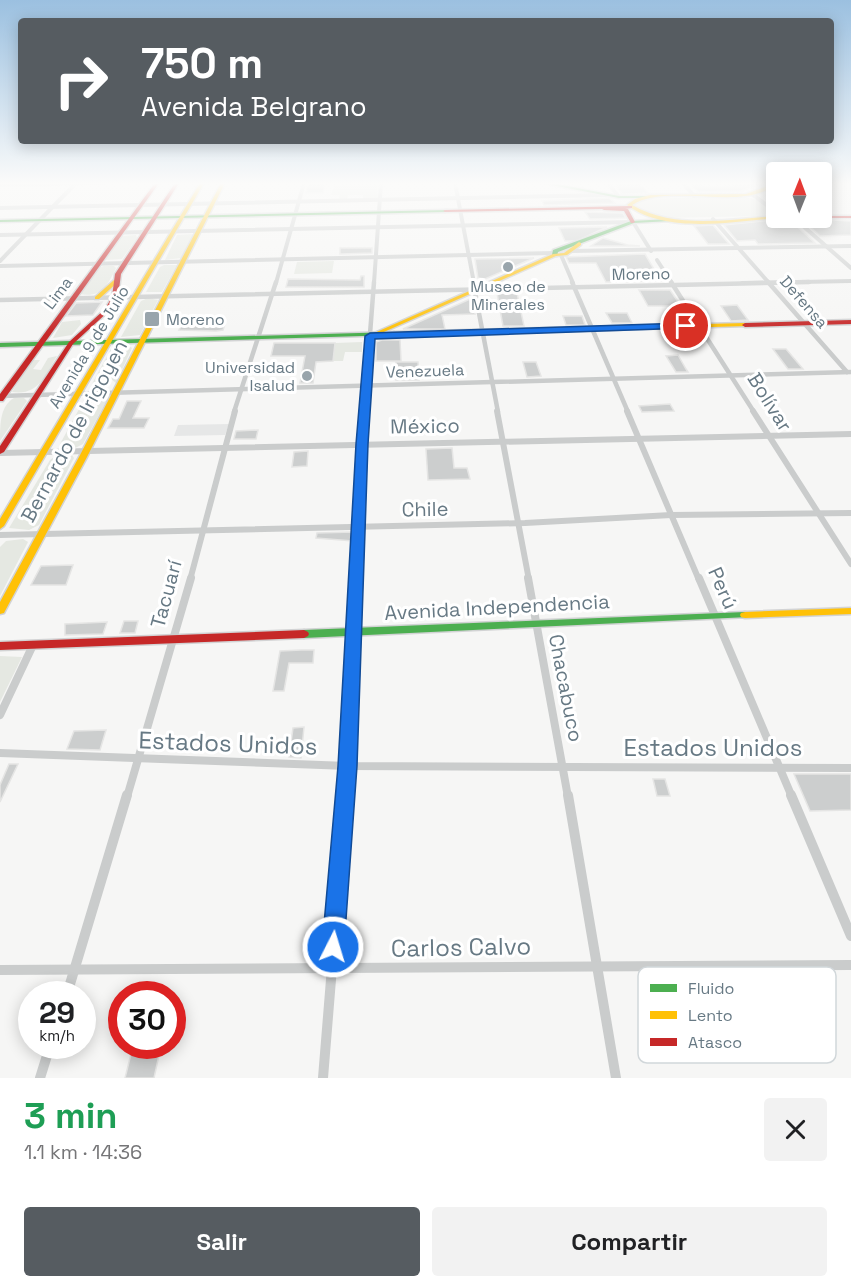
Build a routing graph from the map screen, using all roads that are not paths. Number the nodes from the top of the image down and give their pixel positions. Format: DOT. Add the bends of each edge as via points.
graph roads {
  1 [pos="91,233"];
  2 [pos="120,233"];
  3 [pos="145,233"];
  4 [pos="173,233"];
  5 [pos="197,233"];
  6 [pos="290,233"];
  7 [pos="378,233"];
  8 [pos="466,233"];
  9 [pos="605,233"];
  10 [pos="640,233"];
  11 [pos="726,233"];
  12 [pos="812,233"];
  13 [pos="26,234"];
  14 [pos="0,235"];
  15 [pos="851,246"];
  16 [pos="828,247"];
  17 [pos="741,249"];
  18 [pos="651,251"];
  19 [pos="560,253"];
  20 [pos="470,255"];
  21 [pos="376,258"];
  22 [pos="281,259"];
  23 [pos="657,260"];
  24 [pos="0,261"];
  25 [pos="156,262"];
  26 [pos="183,262"];
  27 [pos="125,263"];
  28 [pos="98,264"];
  29 [pos="0,266"];
  30 [pos="851,268"];
  31 [pos="116,280"];
  32 [pos="851,281"];
  33 [pos="770,283"];
  34 [pos="673,285"];
  35 [pos="576,287"];
  36 [pos="475,290"];
  37 [pos="374,291"];
  38 [pos="273,294"];
  39 [pos="165,296"];
  40 [pos="115,297"];
  41 [pos="136,297"];
  42 [pos="71,298"];
  43 [pos="97,298"];
  44 [pos="0,300"];
  45 [pos="851,322"];
  46 [pos="805,323"];
  47 [pos="396,324"];
  48 [pos="700,326"];
  49 [pos="595,329"];
  50 [pos="483,332"];
  51 [pos="404,334"];
  52 [pos="370,336"];
  53 [pos="258,338"];
  54 [pos="142,341"];
  55 [pos="109,342"];
  56 [pos="71,343"];
  57 [pos="40,344"];
  58 [pos="0,345"];
  59 [pos="850,373"];
  60 [pos="733,376"];
  61 [pos="616,379"];
  62 [pos="492,382"];
  63 [pos="366,386"];
  64 [pos="240,390"];
  65 [pos="116,393"];
  66 [pos="79,394"];
  67 [pos="39,396"];
  68 [pos="1,397"];
  69 [pos="851,434"];
  70 [pos="770,435"];
  71 [pos="641,438"];
  72 [pos="502,441"];
  73 [pos="362,444"];
  74 [pos="226,449"];
  75 [pos="45,452"];
  76 [pos="86,452"];
  77 [pos="0,453"];
  78 [pos="819,513"];
  79 [pos="851,513"];
  80 [pos="670,515"];
  81 [pos="517,524"];
  82 [pos="0,526"];
  83 [pos="359,528"];
  84 [pos="203,531"];
  85 [pos="40,534"];
  86 [pos="0,535"];
  87 [pos="851,564"];
  88 [pos="0,611"];
  89 [pos="851,611"];
  90 [pos="715,615"];
  91 [pos="536,624"];
  92 [pos="354,632"];
  93 [pos="175,639"];
  94 [pos="33,645"];
  95 [pos="0,646"];
  96 [pos="0,715"];
  97 [pos="0,753"];
  98 [pos="139,760"];
  99 [pos="348,766"];
  100 [pos="563,766"];
  101 [pos="781,768"];
  102 [pos="851,768"];
  103 [pos="851,936"];
  104 [pos="851,965"];
  105 [pos="596,967"];
  106 [pos="331,969"];
  107 [pos="0,970"];
  108 [pos="75,970"];
  109 [pos="71,981"];
  110 [pos="46,1059"];
  111 [pos="40,1078"];
  112 [pos="323,1078"];
  113 [pos="616,1078"];
  1 -- 13 [label="street"];
  2 -- 28 [label="main road, Lima"];
  3 -- 27 [label="main road, Avenida 9 de Julio"];
  4 -- 25 [label="main road, Avenida 9 de Julio"];
  5 -- 26 [label="main road, Bernardo de Irigoyen"];
  6 -- 22 [label="street, Tacuarí"];
  7 -- 21 [label="street"];
  8 -- 20 [label="street, Chacabuco"];
  9 -- 19 [label="main road"];
  10 -- 18 [label="street"];
  11 -- 17 [label="street, Defensa"];
  12 -- 16 [label="street"];
  13 -- 14 [label="street"];
  13 -- 24 [label="street"];
  15 -- 16 [label="street"];
  16 -- 17 [label="street"];
  16 -- 30 [label="street"];
  17 -- 18 [label="street"];
  17 -- 33 [label="street, Defensa"];
  18 -- 19 [label="street"];
  19 -- 20 [label="street"];
  19 -- 35 [label="street, Perú"];
  19 -- 36 [label="main road"];
  20 -- 21 [label="street"];
  20 -- 36 [label="street, Chacabuco"];
  21 -- 22 [label="street"];
  21 -- 37 [label="street"];
  22 -- 26 [label="street"];
  22 -- 38 [label="street, Tacuarí"];
  23 -- 34 [label="street, Bolívar"];
  25 -- 26 [label="street"];
  25 -- 27 [label="street"];
  25 -- 41 [label="main road, Avenida 9 de Julio"];
  26 -- 39 [label="main road, Bernardo de Irigoyen"];
  27 -- 28 [label="street"];
  27 -- 31 [label="main road, Avenida 9 de Julio"];
  28 -- 29 [label="street"];
  28 -- 42 [label="main road, Lima"];
  31 -- 40 [label="main road, Avenida 9 de Julio"];
  31 -- 43 [label="main road"];
  32 -- 33 [label="street, Moreno"];
  33 -- 34 [label="street, Moreno"];
  33 -- 46 [label="street, Defensa"];
  34 -- 35 [label="street, Moreno"];
  34 -- 48 [label="street, Bolívar"];
  35 -- 36 [label="street, Moreno"];
  35 -- 49 [label="street, Perú"];
  36 -- 37 [label="street, Moreno"];
  36 -- 47 [label="main road"];
  36 -- 50 [label="street, Chacabuco"];
  37 -- 38 [label="street, Moreno"];
  37 -- 52 [label="street"];
  38 -- 39 [label="street, Moreno"];
  38 -- 53 [label="street, Tacuarí"];
  39 -- 41 [label="street, Moreno"];
  39 -- 54 [label="main road, Bernardo de Irigoyen"];
  40 -- 41 [label="street, Moreno"];
  40 -- 43 [label="street, Moreno"];
  40 -- 56 [label="main road, Avenida 9 de Julio" via="101,317"];
  41 -- 55 [label="main road, Avenida 9 de Julio"];
  42 -- 43 [label="street, Moreno"];
  42 -- 44 [label="street, Moreno"];
  42 -- 57 [label="main road, Lima"];
  45 -- 46 [label="main road"];
  46 -- 48 [label="main road"];
  46 -- 59 [label="street, Defensa"];
  47 -- 51 [label="main road" via="396,330"];
  47 -- 52 [label="main road"];
  48 -- 49 [label="main road"];
  48 -- 60 [label="street, Bolívar"];
  49 -- 50 [label="main road"];
  49 -- 61 [label="street, Perú"];
  50 -- 51 [label="main road"];
  50 -- 62 [label="street, Chacabuco"];
  51 -- 52 [label="main road"];
  52 -- 53 [label="main road"];
  52 -- 63 [label="street"];
  53 -- 54 [label="main road"];
  53 -- 64 [label="street, Tacuarí"];
  54 -- 55 [label="main road"];
  54 -- 65 [label="main road, Bernardo de Irigoyen"];
  55 -- 56 [label="main road"];
  55 -- 66 [label="main road, Avenida 9 de Julio"];
  56 -- 57 [label="main road"];
  56 -- 67 [label="main road, Avenida 9 de Julio"];
  57 -- 58 [label="main road"];
  57 -- 68 [label="main road, Lima"];
  59 -- 60 [label="street, Venezuela"];
  60 -- 61 [label="street, Venezuela"];
  60 -- 70 [label="street, Bolívar"];
  61 -- 62 [label="street, Venezuela"];
  61 -- 71 [label="street, Perú"];
  62 -- 63 [label="street, Venezuela"];
  62 -- 72 [label="street, Chacabuco"];
  63 -- 64 [label="street, Venezuela"];
  63 -- 73 [label="street"];
  64 -- 65 [label="street, Venezuela"];
  64 -- 74 [label="street, Tacuarí"];
  65 -- 66 [label="street, Venezuela"];
  65 -- 76 [label="main road, Bernardo de Irigoyen"];
  66 -- 67 [label="street, Venezuela"];
  66 -- 75 [label="main road, Avenida 9 de Julio"];
  67 -- 68 [label="street, Venezuela"];
  67 -- 77 [label="main road, Avenida 9 de Julio"];
  69 -- 70 [label="street, México"];
  70 -- 71 [label="street, México"];
  70 -- 78 [label="street, Bolívar"];
  71 -- 72 [label="street, México"];
  71 -- 80 [label="street, Perú"];
  72 -- 73 [label="street, México"];
  72 -- 81 [label="street, Chacabuco"];
  73 -- 74 [label="street, México"];
  73 -- 83 [label="street"];
  74 -- 76 [label="street, México"];
  74 -- 84 [label="street, Tacuarí"];
  75 -- 76 [label="street, México"];
  75 -- 77 [label="street, México"];
  75 -- 82 [label="main road, Avenida 9 de Julio"];
  76 -- 85 [label="main road, Bernardo de Irigoyen"];
  78 -- 79 [label="street, Chile"];
  78 -- 80 [label="street, Chile"];
  78 -- 87 [label="street, Bolívar"];
  80 -- 81 [label="street, Chile"];
  80 -- 90 [label="street, Perú"];
  81 -- 83 [label="street, Chile"];
  81 -- 91 [label="street, Chacabuco"];
  83 -- 84 [label="street, Chile"];
  83 -- 92 [label="street"];
  84 -- 85 [label="street, Chile"];
  84 -- 93 [label="street, Tacuarí"];
  85 -- 86 [label="street, Chile"];
  85 -- 88 [label="main road, Bernardo de Irigoyen"];
  89 -- 90 [label="main road, Avenida Independencia"];
  90 -- 91 [label="main road, Avenida Independencia"];
  90 -- 101 [label="street, Perú"];
  91 -- 92 [label="main road, Avenida Independencia"];
  91 -- 100 [label="street, Chacabuco"];
  92 -- 93 [label="main road, Avenida Independencia"];
  92 -- 99 [label="street"];
  93 -- 94 [label="main road, Avenida Independencia"];
  93 -- 98 [label="street, Tacuarí"];
  94 -- 95 [label="main road, Avenida Independencia"];
  94 -- 96 [label="street"];
  97 -- 98 [label="street, Estados Unidos"];
  98 -- 99 [label="street, Estados Unidos"];
  98 -- 108 [label="street, Tacuarí"];
  99 -- 100 [label="street, Estados Unidos"];
  99 -- 106 [label="street"];
  100 -- 101 [label="street, Estados Unidos"];
  100 -- 105 [label="street, Chacabuco"];
  101 -- 102 [label="street, Estados Unidos"];
  101 -- 103 [label="street, Perú"];
  104 -- 105 [label="street, Carlos Calvo"];
  105 -- 106 [label="street, Carlos Calvo"];
  105 -- 113 [label="street, Chacabuco"];
  106 -- 108 [label="street, Carlos Calvo"];
  106 -- 112 [label="street"];
  107 -- 108 [label="street, Carlos Calvo"];
  108 -- 109 [label="street, Tacuarí"];
  110 -- 111 [label="street"];
}
